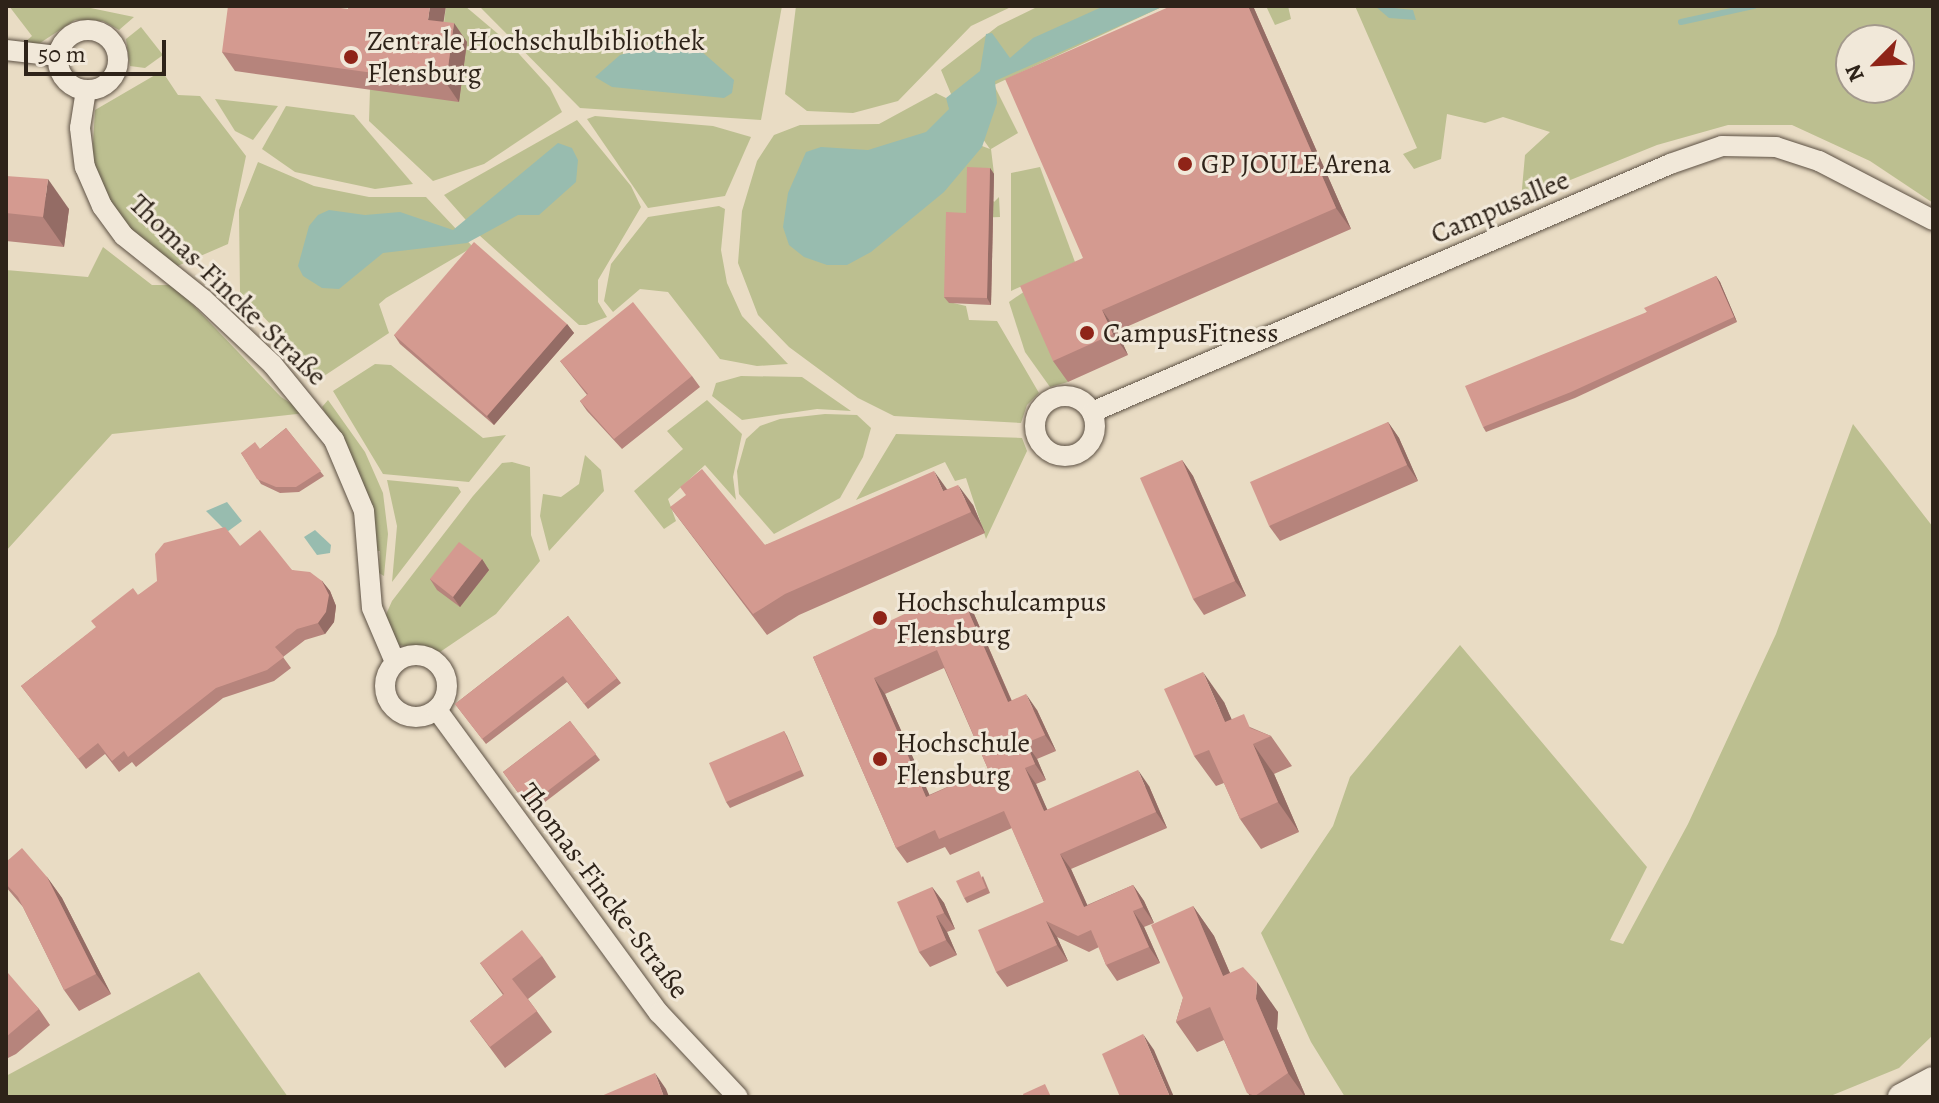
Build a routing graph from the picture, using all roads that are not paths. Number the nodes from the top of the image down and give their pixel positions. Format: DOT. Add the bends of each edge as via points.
graph roads {
  1 [pos="6,50"];
  2 [pos="58,56"];
  3 [pos="86,90"];
  4 [pos="1933,220"];
  5 [pos="1092,412"];
  6 [pos="395,662"];
  7 [pos="437,710"];
  8 [pos="1933,1080"];
  9 [pos="738,1097"];
  10 [pos="1901,1097"];
  1 -- 2 [label="street"];
  2 -- 3 [label="street" via="63,76"];
  2 -- 3 [label="street" via="62,44 79,31 104,33 112,40 119,60 114,76"];
  3 -- 6 [label="street, Thomas-Fincke-Straße" via="80,128 83,156 102,206 124,236 256,348 334,440 364,511 372,608"];
  4 -- 5 [label="street, Campusallee" via="1819,161 1776,147 1722,146"];
  6 -- 7 [label="street" via="384,688 392,707 411,717"];
  6 -- 7 [label="street" via="418,654 442,667 448,689"];
  7 -- 9 [label="street, Thomas-Fincke-Straße" via="659,1013"];
  8 -- 10 [label="street"];
}
